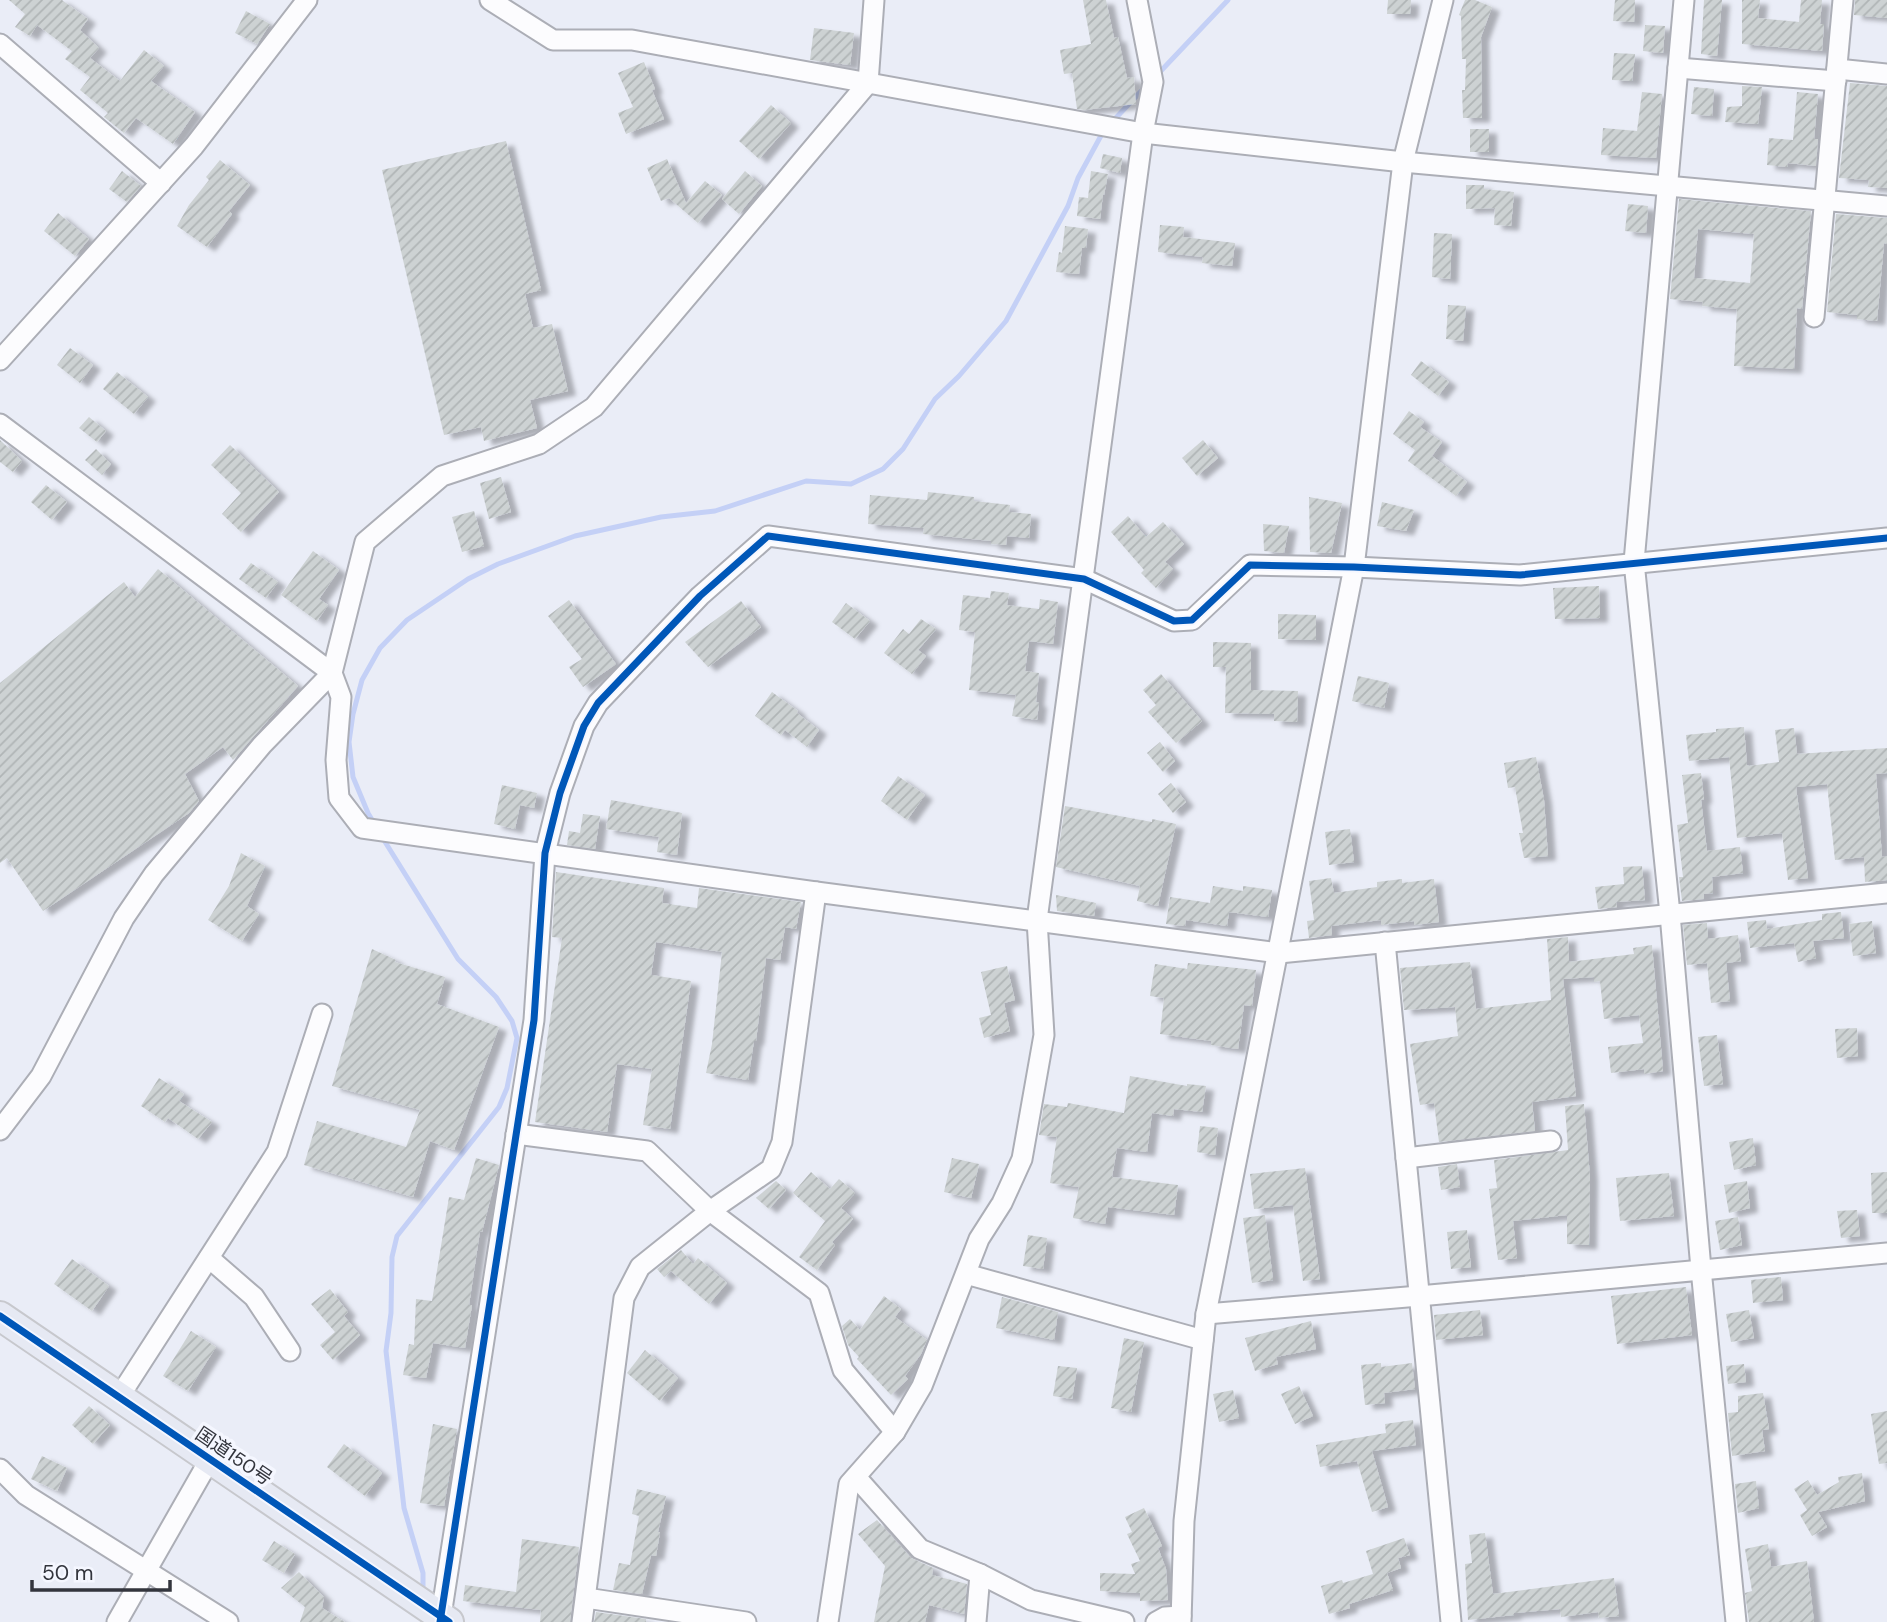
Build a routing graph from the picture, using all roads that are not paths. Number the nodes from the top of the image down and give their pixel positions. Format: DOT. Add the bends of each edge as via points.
graph roads {
  1 [pos="307,0"];
  2 [pos="490,0"];
  3 [pos="874,0"];
  4 [pos="1137,0"];
  5 [pos="1443,0"];
  6 [pos="1684,0"];
  7 [pos="1843,0"];
  8 [pos="0,44"];
  9 [pos="1678,68"];
  10 [pos="1887,74"];
  11 [pos="1837,75"];
  12 [pos="868,83"];
  13 [pos="1143,133"];
  14 [pos="1403,162"];
  15 [pos="160,183"];
  16 [pos="1669,187"];
  17 [pos="1826,201"];
  18 [pos="1887,206"];
  19 [pos="1814,317"];
  20 [pos="0,360"];
  21 [pos="0,424"];
  22 [pos="1887,538"];
  23 [pos="1634,562"];
  24 [pos="1354,567"];
  25 [pos="1084,579"];
  26 [pos="332,673"];
  27 [pos="545,853"];
  28 [pos="816,892"];
  29 [pos="1887,893"];
  30 [pos="1670,914"];
  31 [pos="1037,920"];
  32 [pos="1385,942"];
  33 [pos="1279,953"];
  34 [pos="322,1014"];
  35 [pos="0,1130"];
  36 [pos="516,1134"];
  37 [pos="1551,1141"];
  38 [pos="1406,1158"];
  39 [pos="710,1211"];
  40 [pos="1887,1253"];
  41 [pos="209,1258"];
  42 [pos="1702,1269"];
  43 [pos="966,1274"];
  44 [pos="1419,1296"];
  45 [pos="1206,1314"];
  46 [pos="0,1316"];
  47 [pos="1203,1340"];
  48 [pos="290,1351"];
  49 [pos="119,1397"];
  50 [pos="895,1432"];
  51 [pos="210,1458"];
  52 [pos="0,1469"];
  53 [pos="856,1477"];
  54 [pos="146,1569"];
  55 [pos="980,1574"];
  56 [pos="586,1598"];
  57 [pos="1181,1619"];
  58 [pos="443,1620"];
  59 [pos="117,1622"];
  60 [pos="228,1622"];
  61 [pos="582,1622"];
  62 [pos="746,1622"];
  63 [pos="828,1622"];
  64 [pos="976,1622"];
  65 [pos="1125,1622"];
  66 [pos="1156,1622"];
  67 [pos="1451,1622"];
  68 [pos="1736,1622"];
  1 -- 15 [label="street"];
  2 -- 12 [label="street" via="553,40 632,40"];
  3 -- 12 [label="street"];
  4 -- 13 [label="street" via="1153,82"];
  5 -- 14 [label="street"];
  6 -- 9 [label="street"];
  7 -- 11 [label="street"];
  8 -- 15 [label="street"];
  9 -- 11 [label="street"];
  9 -- 16 [label="street"];
  10 -- 11 [label="street"];
  11 -- 17 [label="street"];
  12 -- 13 [label="street"];
  12 -- 26 [label="street" via="594,407 539,444 442,476 365,542"];
  13 -- 14 [label="street"];
  13 -- 25 [label="street"];
  14 -- 16 [label="street"];
  14 -- 24 [label="street"];
  15 -- 20 [label="street"];
  16 -- 17 [label="street"];
  16 -- 23 [label="street"];
  17 -- 18 [label="street"];
  17 -- 19 [label="street"];
  21 -- 26 [label="street"];
  22 -- 23 [label="street"];
  23 -- 24 [label="street" via="1520,575"];
  23 -- 30 [label="street"];
  24 -- 25 [label="street" via="1250,565 1192,620 1174,621"];
  24 -- 33 [label="street"];
  25 -- 27 [label="street" via="768,536 699,596 598,703 584,726 560,793"];
  25 -- 31 [label="street"];
  26 -- 27 [label="street" via="341,696 336,760 339,798 362,828"];
  26 -- 35 [label="street" via="262,745 154,874 124,918 41,1076"];
  27 -- 28 [label="street"];
  27 -- 36 [label="street" via="534,1020"];
  28 -- 31 [label="street"];
  28 -- 39 [label="street" via="782,1142 771,1169"];
  29 -- 30 [label="street"];
  30 -- 32 [label="street"];
  30 -- 42 [label="street"];
  31 -- 33 [label="street"];
  31 -- 43 [label="street" via="1044,1035 1022,1159 979,1239"];
  32 -- 33 [label="street"];
  32 -- 38 [label="street"];
  33 -- 45 [label="street"];
  34 -- 41 [label="street" via="277,1152"];
  36 -- 39 [label="street" via="647,1151"];
  36 -- 58 [label="street"];
  37 -- 38 [label="street"];
  38 -- 44 [label="street"];
  39 -- 50 [label="street" via="819,1293 843,1370"];
  39 -- 56 [label="street" via="640,1267 624,1298"];
  40 -- 42 [label="street"];
  41 -- 48 [label="street" via="254,1297"];
  41 -- 49 [label="street"];
  42 -- 44 [label="street"];
  42 -- 68 [label="street"];
  43 -- 47 [label="street"];
  43 -- 50 [label="street" via="922,1385"];
  44 -- 45 [label="street"];
  44 -- 67 [label="street"];
  45 -- 47 [label="street"];
  46 -- 49 [label="highway, 国道150号"];
  47 -- 57 [label="street" via="1184,1521"];
  49 -- 51 [label="highway, 国道150号"];
  50 -- 53 [label="street"];
  51 -- 54 [label="street"];
  51 -- 58 [label="highway, 国道150号"];
  52 -- 54 [label="street" via="26,1495"];
  53 -- 55 [label="street" via="920,1549"];
  53 -- 63 [label="street" via="849,1484"];
  54 -- 59 [label="street"];
  54 -- 60 [label="street"];
  55 -- 64 [label="street"];
  55 -- 65 [label="street" via="1031,1600"];
  56 -- 61 [label="street"];
  56 -- 62 [label="street"];
  57 -- 66 [label="street" via="1165,1617"];
}
